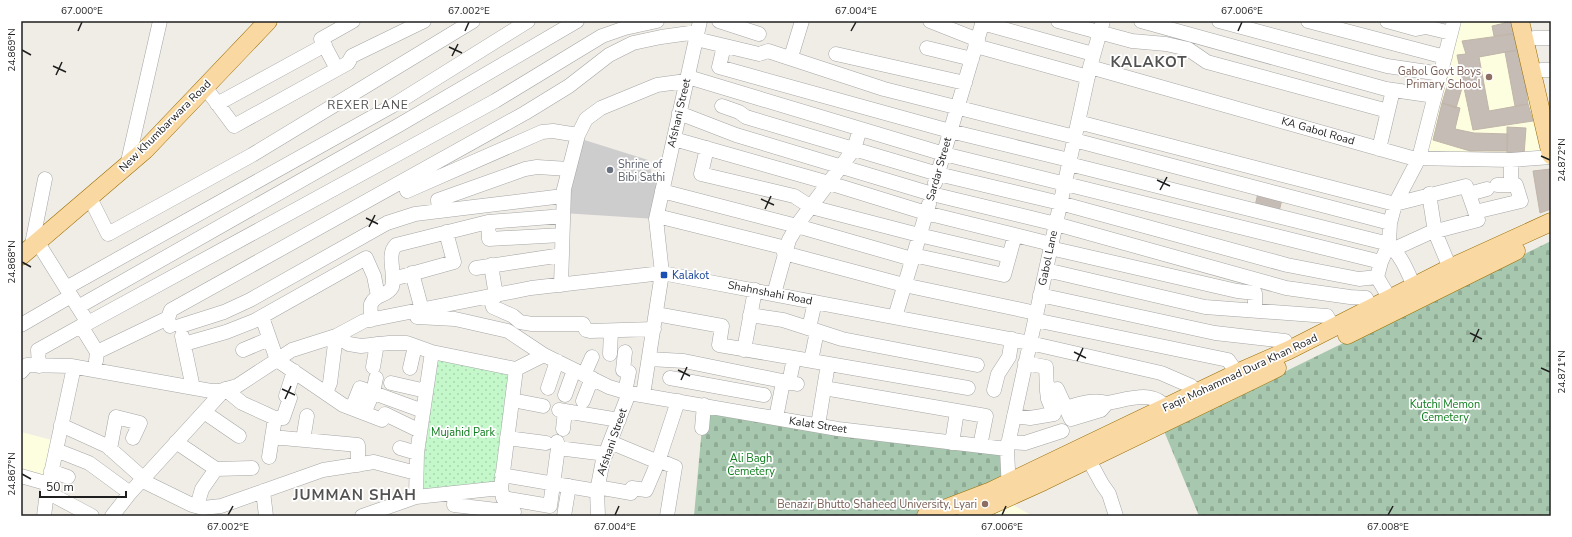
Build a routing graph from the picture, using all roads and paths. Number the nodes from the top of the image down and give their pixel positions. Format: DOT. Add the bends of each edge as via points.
graph roads {
  1 [pos="160,21"];
  2 [pos="268,21"];
  3 [pos="353,21"];
  4 [pos="424,21"];
  5 [pos="473,21"];
  6 [pos="528,21"];
  7 [pos="577,21"];
  8 [pos="657,21"];
  9 [pos="719,21"];
  10 [pos="930,21"];
  11 [pos="1058,21"];
  12 [pos="1141,21"];
  13 [pos="1219,21"];
  14 [pos="1308,21"];
  15 [pos="1387,21"];
  16 [pos="1520,21"];
  17 [pos="798,22"];
  18 [pos="983,22"];
  19 [pos="1101,27"];
  20 [pos="1240,27"];
  21 [pos="1453,27"];
  22 [pos="698,31"];
  23 [pos="1539,33"];
  24 [pos="759,34"];
  25 [pos="325,45"];
  26 [pos="724,46"];
  27 [pos="1237,47"];
  28 [pos="927,48"];
  29 [pos="975,49"];
  30 [pos="836,54"];
  31 [pos="1445,57"];
  32 [pos="791,58"];
  33 [pos="1366,61"];
  34 [pos="1090,66"];
  35 [pos="338,69"];
  36 [pos="1233,69"];
  37 [pos="1546,70"];
  38 [pos="1441,74"];
  39 [pos="687,79"];
  40 [pos="1360,81"];
  41 [pos="965,83"];
  42 [pos="205,87"];
  43 [pos="1393,90"];
  44 [pos="1541,94"];
  45 [pos="1435,96"];
  46 [pos="217,104"];
  47 [pos="722,106"];
  48 [pos="958,107"];
  49 [pos="1388,111"];
  50 [pos="679,113"];
  51 [pos="1551,119"];
  52 [pos="1078,122"];
  53 [pos="860,129"];
  54 [pos="950,131"];
  55 [pos="578,135"];
  56 [pos="1074,138"];
  57 [pos="674,139"];
  58 [pos="707,148"];
  59 [pos="854,149"];
  60 [pos="1379,149"];
  61 [pos="944,154"];
  62 [pos="1551,156"];
  63 [pos="1419,158"];
  64 [pos="1511,160"];
  65 [pos="1069,162"];
  66 [pos="127,166"];
  67 [pos="842,166"];
  68 [pos="774,168"];
  69 [pos="569,169"];
  70 [pos="938,174"];
  71 [pos="45,179"];
  72 [pos="1065,182"];
  73 [pos="829,183"];
  74 [pos="1498,187"];
  75 [pos="768,190"];
  76 [pos="407,191"];
  77 [pos="662,191"];
  78 [pos="932,194"];
  79 [pos="1429,194"];
  80 [pos="1469,194"];
  81 [pos="563,196"];
  82 [pos="90,198"];
  83 [pos="1060,203"];
  84 [pos="1395,204"];
  85 [pos="811,207"];
  86 [pos="439,211"];
  87 [pos="1475,212"];
  88 [pos="926,213"];
  89 [pos="563,216"];
  90 [pos="657,216"];
  91 [pos="488,222"];
  92 [pos="1551,222"];
  93 [pos="1390,223"];
  94 [pos="1056,224"];
  95 [pos="798,226"];
  96 [pos="446,232"];
  97 [pos="1435,232"];
  98 [pos="1551,234"];
  99 [pos="562,235"];
  100 [pos="919,235"];
  101 [pos="1015,235"];
  102 [pos="1051,246"];
  103 [pos="1392,247"];
  104 [pos="28,249"];
  105 [pos="785,250"];
  106 [pos="562,255"];
  107 [pos="1009,256"];
  108 [pos="913,257"];
  109 [pos="1489,257"];
  110 [pos="1381,262"];
  111 [pos="491,265"];
  112 [pos="476,268"];
  113 [pos="1450,268"];
  114 [pos="1046,270"];
  115 [pos="412,273"];
  116 [pos="662,273"];
  117 [pos="1377,277"];
  118 [pos="393,279"];
  119 [pos="561,285"];
  120 [pos="904,285"];
  121 [pos="755,290"];
  122 [pos="1417,293"];
  123 [pos="774,294"];
  124 [pos="1040,295"];
  125 [pos="378,296"];
  126 [pos="72,297"];
  127 [pos="493,297"];
  128 [pos="1390,299"];
  129 [pos="815,302"];
  130 [pos="1372,308"];
  131 [pos="422,310"];
  132 [pos="1255,310"];
  133 [pos="656,314"];
  134 [pos="750,315"];
  135 [pos="391,316"];
  136 [pos="262,317"];
  137 [pos="895,317"];
  138 [pos="1035,317"];
  139 [pos="168,318"];
  140 [pos="371,320"];
  141 [pos="21,325"];
  142 [pos="84,325"];
  143 [pos="180,326"];
  144 [pos="1333,328"];
  145 [pos="654,329"];
  146 [pos="813,330"];
  147 [pos="612,331"];
  148 [pos="336,336"];
  149 [pos="269,339"];
  150 [pos="1012,339"];
  151 [pos="1030,343"];
  152 [pos="184,344"];
  153 [pos="377,344"];
  154 [pos="415,346"];
  155 [pos="243,350"];
  156 [pos="748,350"];
  157 [pos="1289,350"];
  158 [pos="97,352"];
  159 [pos="432,352"];
  160 [pos="625,352"];
  161 [pos="610,354"];
  162 [pos="544,355"];
  163 [pos="592,357"];
  164 [pos="794,358"];
  165 [pos="649,359"];
  166 [pos="277,360"];
  167 [pos="557,361"];
  168 [pos="812,361"];
  169 [pos="1025,363"];
  170 [pos="698,364"];
  171 [pos="828,364"];
  172 [pos="39,366"];
  173 [pos="977,366"];
  174 [pos="74,367"];
  175 [pos="410,368"];
  176 [pos="516,369"];
  177 [pos="95,371"];
  178 [pos="294,371"];
  179 [pos="21,372"];
  180 [pos="1237,373"];
  181 [pos="583,374"];
  182 [pos="748,374"];
  183 [pos="670,378"];
  184 [pos="694,382"];
  185 [pos="391,383"];
  186 [pos="790,383"];
  187 [pos="193,388"];
  188 [pos="548,388"];
  189 [pos="824,388"];
  190 [pos="968,388"];
  191 [pos="225,389"];
  192 [pos="994,390"];
  193 [pos="426,391"];
  194 [pos="1047,391"];
  195 [pos="627,392"];
  196 [pos="326,393"];
  197 [pos="373,393"];
  198 [pos="764,394"];
  199 [pos="1196,394"];
  200 [pos="565,395"];
  201 [pos="643,395"];
  202 [pos="512,400"];
  203 [pos="583,401"];
  204 [pos="678,401"];
  205 [pos="704,405"];
  206 [pos="543,406"];
  207 [pos="358,411"];
  208 [pos="423,411"];
  209 [pos="957,411"];
  210 [pos="204,412"];
  211 [pos="1169,413"];
  212 [pos="307,416"];
  213 [pos="1014,416"];
  214 [pos="275,418"];
  215 [pos="776,418"];
  216 [pos="619,420"];
  217 [pos="61,425"];
  218 [pos="818,425"];
  219 [pos="702,428"];
  220 [pos="563,429"];
  221 [pos="420,431"];
  222 [pos="1062,431"];
  223 [pos="239,436"];
  224 [pos="272,437"];
  225 [pos="134,438"];
  226 [pos="506,438"];
  227 [pos="303,440"];
  228 [pos="176,442"];
  229 [pos="952,443"];
  230 [pos="554,444"];
  231 [pos="1008,445"];
  232 [pos="980,446"];
  233 [pos="400,448"];
  234 [pos="608,448"];
  235 [pos="110,449"];
  236 [pos="56,450"];
  237 [pos="417,453"];
  238 [pos="1085,453"];
  239 [pos="269,457"];
  240 [pos="658,461"];
  241 [pos="358,465"];
  242 [pos="216,468"];
  243 [pos="252,468"];
  244 [pos="416,473"];
  245 [pos="21,476"];
  246 [pos="68,477"];
  247 [pos="142,479"];
  248 [pos="501,481"];
  249 [pos="49,482"];
  250 [pos="552,484"];
  251 [pos="569,486"];
  252 [pos="597,489"];
  253 [pos="1009,489"];
  254 [pos="263,491"];
  255 [pos="130,492"];
  256 [pos="455,492"];
  257 [pos="416,497"];
  258 [pos="197,506"];
  259 [pos="514,509"];
  260 [pos="44,516"];
  261 [pos="92,516"];
  262 [pos="112,516"];
  263 [pos="266,516"];
  264 [pos="362,516"];
  265 [pos="564,516"];
  266 [pos="598,516"];
  267 [pos="667,516"];
  268 [pos="926,516"];
  269 [pos="967,516"];
  270 [pos="1116,516"];
  1 -- 66 [label="street"];
  2 -- 42 [label="main road, New Khumbarwara Road"];
  3 -- 25 [label="street" via="321,39"];
  4 -- 35 [label="street" via="352,56 348,63"];
  5 -- 82 [label="street" via="252,155 108,234"];
  6 -- 126 [label="street" via="392,106"];
  7 -- 126 [label="street" via="399,125"];
  8 -- 142 [label="street" via="602,36 495,101"];
  9 -- 24 [label="street"];
  10 -- 29 [label="street"];
  11 -- 19 [label="street"];
  12 -- 27 [label="street"];
  13 -- 20 [label="street"];
  14 -- 31 [label="street"];
  15 -- 21 [label="street" via="1416,29"];
  16 -- 44 [label="main road"];
  17 -- 32 [label="street"];
  18 -- 29 [label="street, Sardar Street"];
  18 -- 34 [label="street"];
  19 -- 34 [label="street, Gabol Lane"];
  19 -- 36 [label="street" via="1132,41 1188,49 1207,62"];
  20 -- 27 [label="street"];
  20 -- 33 [label="street"];
  21 -- 31 [label="street"];
  22 -- 26 [label="street"];
  22 -- 39 [label="street, Afshani Street"];
  22 -- 139 [label="street" via="632,43 609,55 569,86 525,113 171,310"];
  23 -- 37 [label="main road"];
  25 -- 35 [label="street"];
  25 -- 46 [label="street"];
  26 -- 32 [label="street" via="759,54 768,51"];
  26 -- 54 [label="street" via="719,67"];
  27 -- 36 [label="street"];
  27 -- 40 [label="street"];
  28 -- 29 [label="street"];
  29 -- 34 [label="street"];
  29 -- 41 [label="street, Sardar Street"];
  30 -- 41 [label="street"];
  31 -- 38 [label="street"];
  32 -- 48 [label="street" via="884,89"];
  33 -- 38 [label="street"];
  33 -- 40 [label="street"];
  34 -- 52 [label="street, Gabol Lane"];
  34 -- 60 [label="street, KA Gabol Road"];
  35 -- 46 [label="street" via="234,126"];
  36 -- 49 [label="street"];
  37 -- 44 [label="main road"];
  38 -- 45 [label="street"];
  39 -- 50 [label="street, Afshani Street"];
  39 -- 53 [label="street"];
  39 -- 55 [label="street" via="657,85 601,108 586,119"];
  40 -- 43 [label="street"];
  41 -- 48 [label="street, Sardar Street"];
  42 -- 46 [label="street"];
  42 -- 66 [label="main road, New Khumbarwara Road"];
  43 -- 45 [label="street"];
  43 -- 49 [label="street"];
  44 -- 51 [label="main road"];
  44 -- 62 [label="main road"];
  45 -- 63 [label="street"];
  47 -- 59 [label="street" via="746,117"];
  48 -- 54 [label="street, Sardar Street"];
  48 -- 56 [label="street"];
  49 -- 60 [label="street"];
  50 -- 57 [label="street, Afshani Street"];
  50 -- 67 [label="street" via="736,135"];
  52 -- 56 [label="street, Gabol Lane"];
  52 -- 84 [label="street"];
  53 -- 59 [label="street"];
  53 -- 61 [label="street"];
  54 -- 61 [label="street, Sardar Street"];
  54 -- 65 [label="street"];
  55 -- 69 [label="street"];
  55 -- 76 [label="street" via="542,132"];
  56 -- 65 [label="street, Gabol Lane"];
  56 -- 93 [label="street"];
  57 -- 58 [label="street"];
  57 -- 77 [label="street, Afshani Street"];
  58 -- 68 [label="street"];
  58 -- 75 [label="street" via="701,174"];
  59 -- 67 [label="street"];
  59 -- 70 [label="street"];
  60 -- 63 [label="street, KA Gabol Road"];
  61 -- 70 [label="street, Sardar Street"];
  61 -- 72 [label="street"];
  62 -- 64 [label="street, KA Gabol Road"];
  63 -- 64 [label="street, KA Gabol Road"];
  63 -- 84 [label="street"];
  64 -- 74 [label="street"];
  65 -- 72 [label="street, Gabol Lane"];
  65 -- 103 [label="street"];
  66 -- 82 [label="main road, New Khumbarwara Road"];
  67 -- 73 [label="street"];
  67 -- 78 [label="street"];
  68 -- 73 [label="street"];
  68 -- 75 [label="street"];
  69 -- 81 [label="street"];
  69 -- 86 [label="street" via="525,169 438,200"];
  70 -- 78 [label="street, Sardar Street"];
  70 -- 83 [label="street"];
  71 -- 104 [label="street"];
  72 -- 83 [label="street, Gabol Lane"];
  72 -- 110 [label="street"];
  73 -- 85 [label="street"];
  73 -- 88 [label="street"];
  74 -- 80 [label="street"];
  74 -- 87 [label="street" via="1516,185 1521,201"];
  75 -- 85 [label="street" via="794,196"];
  77 -- 90 [label="street, Afshani Street"];
  77 -- 95 [label="street"];
  78 -- 88 [label="street, Sardar Street"];
  78 -- 94 [label="street"];
  79 -- 80 [label="street" via="1466,186"];
  79 -- 84 [label="street"];
  79 -- 97 [label="street"];
  80 -- 87 [label="street"];
  81 -- 86 [label="street"];
  81 -- 89 [label="street"];
  82 -- 104 [label="main road, New Khumbarwara Road"];
  83 -- 94 [label="street, Gabol Lane"];
  83 -- 117 [label="street" via="1287,265 1359,279"];
  84 -- 93 [label="street"];
  85 -- 95 [label="street"];
  85 -- 100 [label="street"];
  86 -- 143 [label="street" via="415,214 387,223 250,300 224,312"];
  87 -- 97 [label="street" via="1478,220"];
  88 -- 100 [label="street, Sardar Street"];
  88 -- 101 [label="street"];
  89 -- 91 [label="street"];
  89 -- 99 [label="street"];
  90 -- 105 [label="street"];
  90 -- 116 [label="street, Afshani Street"];
  91 -- 96 [label="street"];
  91 -- 99 [label="street" via="489,239"];
  92 -- 109 [label="main road, Faqir Mohammad Dura Khan Road"];
  93 -- 103 [label="street"];
  94 -- 102 [label="street, Gabol Lane"];
  94 -- 130 [label="street" via="1286,288 1366,298"];
  95 -- 105 [label="street"];
  95 -- 108 [label="street"];
  96 -- 115 [label="street" via="454,262"];
  96 -- 118 [label="street" via="396,244 392,251"];
  97 -- 103 [label="street"];
  97 -- 113 [label="street"];
  98 -- 109 [label="main road, Faqir Mohammad Dura Khan Road"];
  99 -- 106 [label="street"];
  100 -- 107 [label="street"];
  100 -- 108 [label="street, Sardar Street"];
  101 -- 102 [label="street"];
  101 -- 107 [label="street"];
  102 -- 114 [label="street, Gabol Lane"];
  102 -- 132 [label="street" via="1237,291 1255,293"];
  103 -- 110 [label="street"];
  103 -- 122 [label="street" via="1407,268"];
  104 -- 126 [label="street"];
  105 -- 120 [label="street"];
  105 -- 123 [label="street"];
  106 -- 111 [label="street"];
  106 -- 119 [label="street"];
  107 -- 108 [label="street" via="1004,275"];
  108 -- 120 [label="street, Sardar Street"];
  109 -- 113 [label="main road, Faqir Mohammad Dura Khan Road"];
  109 -- 122 [label="main road, Faqir Mohammad Dura Khan Road"];
  110 -- 117 [label="street"];
  111 -- 112 [label="street"];
  111 -- 127 [label="street"];
  113 -- 122 [label="main road, Faqir Mohammad Dura Khan Road"];
  114 -- 124 [label="street, Gabol Lane"];
  114 -- 132 [label="street" via="1205,307"];
  115 -- 118 [label="street"];
  115 -- 131 [label="street"];
  116 -- 119 [label="street, Shahnshahi Road"];
  116 -- 121 [label="street, Shahnshahi Road"];
  116 -- 133 [label="street, Afshani Street"];
  117 -- 128 [label="street"];
  118 -- 125 [label="street" via="390,290"];
  119 -- 127 [label="street, Shahnshahi Road" via="531,288"];
  120 -- 137 [label="street, Sardar Street"];
  120 -- 138 [label="street"];
  121 -- 123 [label="street, Shahnshahi Road"];
  121 -- 134 [label="street"];
  122 -- 128 [label="main road, Faqir Mohammad Dura Khan Road"];
  122 -- 211 [label="main road, Faqir Mohammad Dura Khan Road"];
  123 -- 129 [label="street, Shahnshahi Road"];
  124 -- 138 [label="street, Gabol Lane"];
  124 -- 157 [label="street" via="1215,333 1285,341"];
  125 -- 136 [label="street" via="374,276 366,258"];
  125 -- 140 [label="street" via="371,305"];
  126 -- 141 [label="street"];
  126 -- 142 [label="street"];
  127 -- 131 [label="street, Shahnshahi Road"];
  127 -- 147 [label="street" via="493,307 520,322 583,324 586,330 590,331"];
  128 -- 130 [label="main road, Faqir Mohammad Dura Khan Road"];
  129 -- 137 [label="street, Shahnshahi Road"];
  129 -- 146 [label="street"];
  130 -- 144 [label="main road, Faqir Mohammad Dura Khan Road"];
  131 -- 135 [label="street, Shahnshahi Road"];
  132 -- 144 [label="street" via="1327,316"];
  133 -- 145 [label="street, Afshani Street"];
  133 -- 156 [label="street" via="722,326 719,346"];
  134 -- 146 [label="street" via="783,320"];
  134 -- 156 [label="street"];
  135 -- 140 [label="street"];
  135 -- 162 [label="street, Kalat Street" via="455,319 508,331"];
  136 -- 149 [label="street"];
  136 -- 152 [label="street" via="226,332"];
  137 -- 150 [label="street, Shahnshahi Road"];
  138 -- 151 [label="street, Gabol Lane"];
  138 -- 180 [label="street" via="1228,360"];
  139 -- 143 [label="street" via="170,327"];
  139 -- 158 [label="street"];
  140 -- 148 [label="street" via="364,321"];
  142 -- 158 [label="street"];
  142 -- 172 [label="street" via="38,350"];
  143 -- 152 [label="street"];
  144 -- 157 [label="main road, Faqir Mohammad Dura Khan Road"];
  145 -- 147 [label="street"];
  145 -- 165 [label="street, Afshani Street"];
  146 -- 168 [label="street"];
  146 -- 173 [label="street" via="842,339"];
  147 -- 161 [label="street"];
  148 -- 153 [label="street" via="349,344"];
  148 -- 166 [label="street" via="292,350"];
  148 -- 196 [label="street" via="330,383"];
  149 -- 155 [label="street"];
  149 -- 166 [label="street"];
  150 -- 151 [label="street, Shahnshahi Road"];
  150 -- 192 [label="street" via="1009,358 998,374"];
  151 -- 169 [label="street, Gabol Lane"];
  151 -- 199 [label="street, Shahnshahi Road" via="1162,373 1191,386"];
  152 -- 187 [label="street"];
  153 -- 154 [label="street" via="407,343"];
  153 -- 197 [label="street"];
  154 -- 159 [label="street"];
  154 -- 175 [label="street"];
  156 -- 164 [label="street"];
  156 -- 182 [label="street"];
  157 -- 180 [label="main road, Faqir Mohammad Dura Khan Road"];
  158 -- 177 [label="street"];
  159 -- 176 [label="street"];
  159 -- 193 [label="street"];
  160 -- 195 [label="street, Afshani Street" via="623,370 629,372"];
  162 -- 167 [label="street, Kalat Street"];
  162 -- 176 [label="street"];
  163 -- 181 [label="street"];
  164 -- 168 [label="street"];
  164 -- 186 [label="street"];
  165 -- 170 [label="street"];
  165 -- 201 [label="street, Afshani Street"];
  166 -- 178 [label="street"];
  166 -- 191 [label="street" via="237,386"];
  167 -- 181 [label="street, Kalat Street"];
  167 -- 188 [label="street"];
  168 -- 171 [label="street"];
  169 -- 194 [label="street" via="1046,367"];
  169 -- 213 [label="street, Gabol Lane"];
  170 -- 182 [label="street"];
  170 -- 184 [label="street"];
  171 -- 189 [label="street"];
  171 -- 190 [label="street"];
  172 -- 174 [label="street"];
  172 -- 179 [label="street" via="27,365"];
  174 -- 177 [label="street"];
  174 -- 217 [label="street"];
  176 -- 202 [label="street"];
  177 -- 187 [label="street"];
  178 -- 196 [label="street"];
  178 -- 214 [label="street" via="286,396 290,398 283,418"];
  180 -- 199 [label="main road, Faqir Mohammad Dura Khan Road"];
  181 -- 195 [label="street, Kalat Street" via="609,387"];
  181 -- 200 [label="street"];
  181 -- 203 [label="street"];
  182 -- 186 [label="street"];
  183 -- 184 [label="street"];
  184 -- 198 [label="street"];
  185 -- 193 [label="street"];
  186 -- 215 [label="street"];
  187 -- 191 [label="street" via="210,391"];
  189 -- 209 [label="street"];
  189 -- 218 [label="street"];
  191 -- 210 [label="street"];
  191 -- 214 [label="street" via="242,403"];
  193 -- 208 [label="street"];
  194 -- 211 [label="street" via="1056,389 1071,419 1101,410 1106,403 1152,396 1162,402"];
  194 -- 213 [label="street" via="1054,414 1030,418"];
  195 -- 201 [label="street, Kalat Street"];
  195 -- 216 [label="street, Afshani Street"];
  196 -- 207 [label="street" via="343,405"];
  197 -- 207 [label="street" via="360,388"];
  197 -- 208 [label="street"];
  199 -- 211 [label="main road, Faqir Mohammad Dura Khan Road"];
  201 -- 204 [label="street, Kalat Street"];
  202 -- 206 [label="street"];
  202 -- 226 [label="street"];
  204 -- 205 [label="street, Kalat Street"];
  204 -- 240 [label="street"];
  205 -- 215 [label="street, Kalat Street"];
  205 -- 219 [label="street"];
  207 -- 221 [label="street" via="382,420 385,414"];
  208 -- 221 [label="street"];
  209 -- 229 [label="street"];
  209 -- 232 [label="street" via="986,416"];
  210 -- 223 [label="street"];
  210 -- 228 [label="street"];
  211 -- 238 [label="main road, Faqir Mohammad Dura Khan Road"];
  212 -- 227 [label="street"];
  213 -- 231 [label="street, Gabol Lane"];
  214 -- 224 [label="street"];
  215 -- 218 [label="street, Kalat Street"];
  216 -- 220 [label="street" via="562,410"];
  216 -- 234 [label="street, Afshani Street"];
  217 -- 235 [label="street"];
  217 -- 236 [label="street"];
  218 -- 229 [label="street, Kalat Street"];
  221 -- 237 [label="street"];
  222 -- 231 [label="street, Kalat Street" via="1024,443"];
  224 -- 227 [label="street"];
  224 -- 239 [label="street"];
  225 -- 235 [label="street" via="140,422 116,416"];
  226 -- 230 [label="street"];
  226 -- 248 [label="street"];
  227 -- 241 [label="street" via="358,445"];
  228 -- 242 [label="street"];
  228 -- 247 [label="street"];
  229 -- 232 [label="street, Kalat Street"];
  230 -- 234 [label="street"];
  230 -- 250 [label="street"];
  231 -- 232 [label="street, Kalat Street"];
  231 -- 253 [label="street, Gabol Lane"];
  233 -- 237 [label="street"];
  234 -- 240 [label="street"];
  234 -- 252 [label="street, Afshani Street"];
  235 -- 247 [label="street"];
  236 -- 249 [label="street"];
  236 -- 255 [label="street" via="89,463"];
  237 -- 244 [label="street"];
  238 -- 253 [label="main road, Faqir Mohammad Dura Khan Road"];
  238 -- 270 [label="street" via="1109,494"];
  240 -- 252 [label="street" via="646,490 632,488 631,493"];
  240 -- 267 [label="street" via="675,467"];
  241 -- 244 [label="street" via="374,462"];
  241 -- 254 [label="street" via="317,471"];
  242 -- 243 [label="street"];
  242 -- 258 [label="street" via="202,489"];
  244 -- 257 [label="street"];
  245 -- 249 [label="street"];
  246 -- 249 [label="street"];
  247 -- 255 [label="street"];
  247 -- 258 [label="street"];
  248 -- 250 [label="street"];
  248 -- 256 [label="street"];
  248 -- 259 [label="street" via="503,498"];
  249 -- 260 [label="street"];
  249 -- 261 [label="street"];
  250 -- 251 [label="street"];
  250 -- 259 [label="street" via="550,506"];
  251 -- 252 [label="street"];
  251 -- 265 [label="street"];
  252 -- 266 [label="street, Afshani Street"];
  253 -- 268 [label="main road, Faqir Mohammad Dura Khan Road" via="989,492"];
  253 -- 269 [label="main road, Faqir Mohammad Dura Khan Road"];
  254 -- 258 [label="street" via="220,506"];
  254 -- 263 [label="street"];
  255 -- 262 [label="street"];
  256 -- 257 [label="street"];
  256 -- 259 [label="street" via="454,505"];
  257 -- 264 [label="street"];
}
